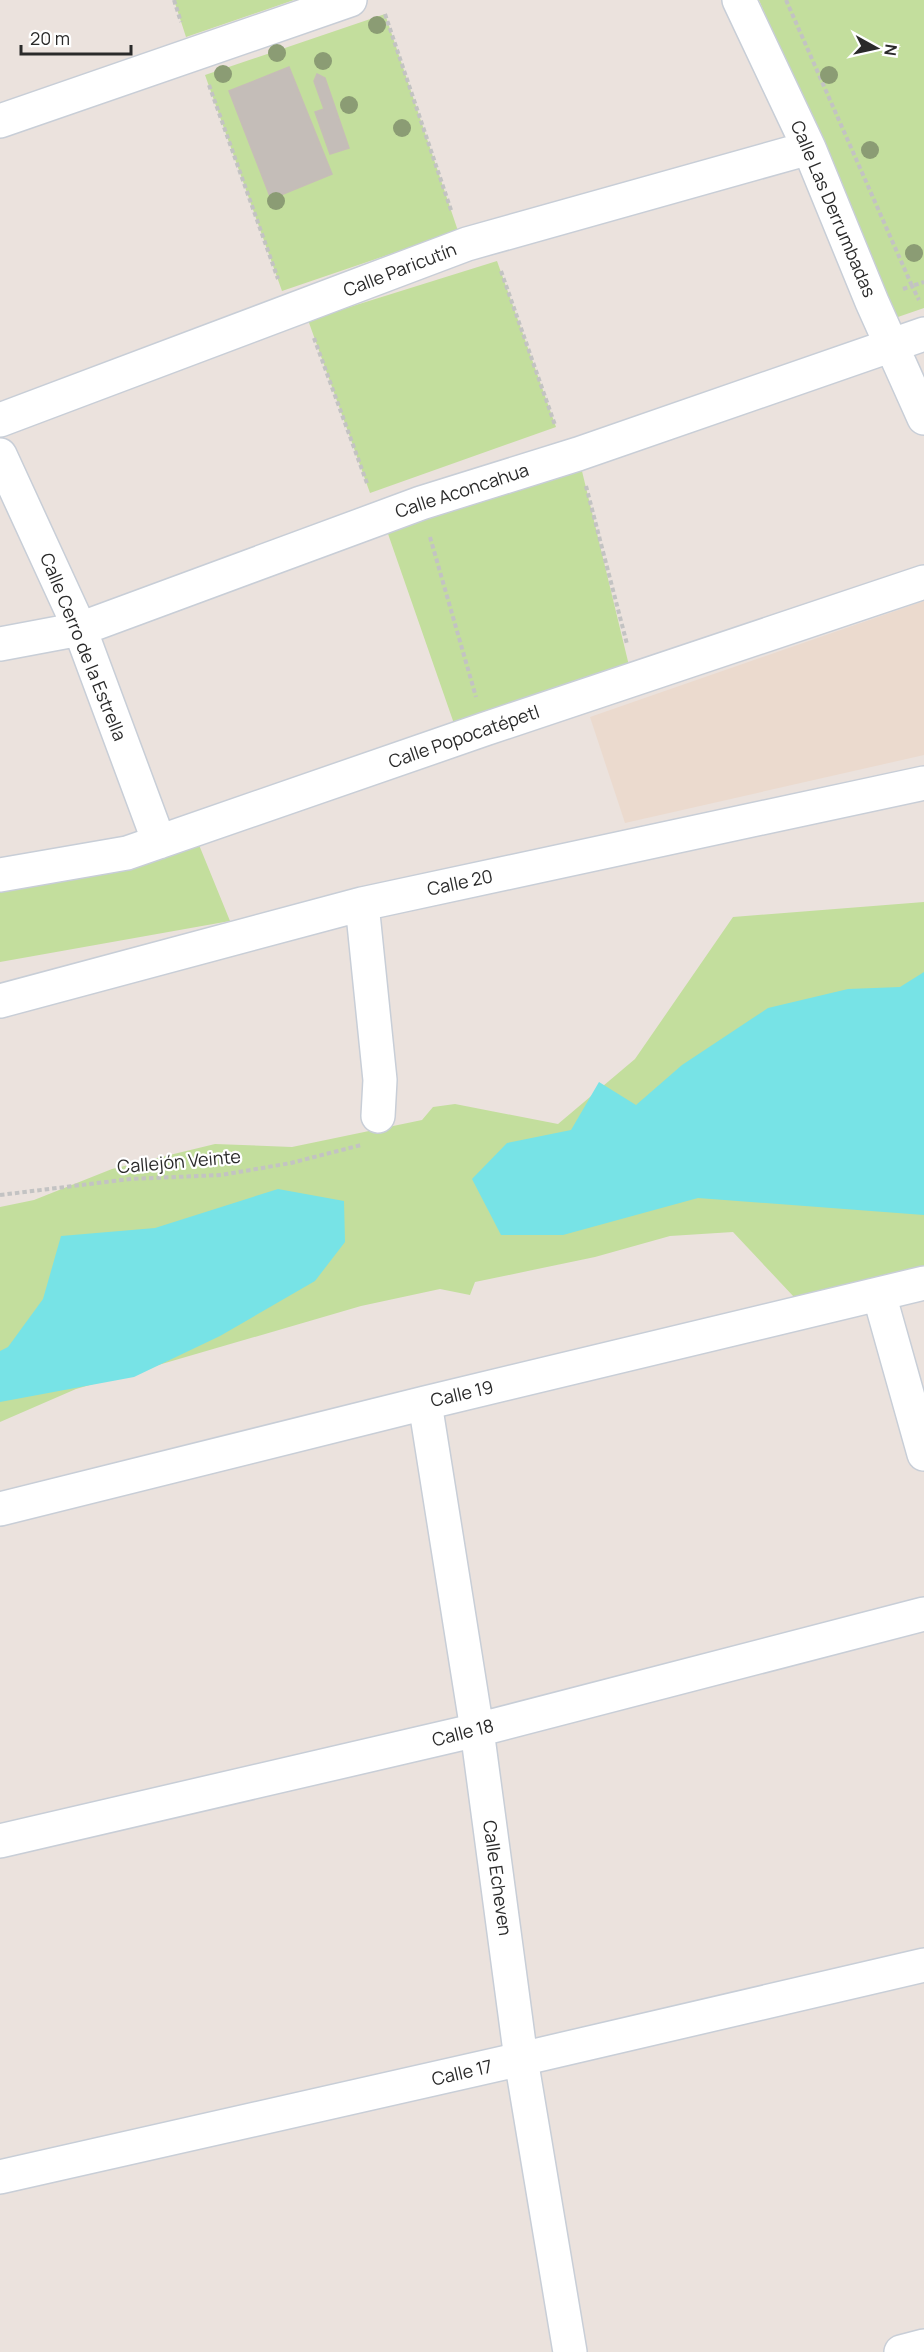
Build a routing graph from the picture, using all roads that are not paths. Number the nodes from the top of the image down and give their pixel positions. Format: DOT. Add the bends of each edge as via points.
graph roads {
  1 [pos="350,0"];
  2 [pos="739,0"];
  3 [pos="0,121"];
  4 [pos="809,148"];
  5 [pos="924,334"];
  6 [pos="891,346"];
  7 [pos="924,418"];
  8 [pos="0,420"];
  9 [pos="0,455"];
  10 [pos="924,582"];
  11 [pos="80,629"];
  12 [pos="0,644"];
  13 [pos="924,783"];
  14 [pos="159,842"];
  15 [pos="0,875"];
  16 [pos="362,904"];
  17 [pos="0,1001"];
  18 [pos="378,1116"];
  19 [pos="924,1283"];
  20 [pos="879,1294"];
  21 [pos="425,1403"];
  22 [pos="924,1454"];
  23 [pos="0,1509"];
  24 [pos="924,1614"];
  25 [pos="477,1730"];
  26 [pos="0,1841"];
  27 [pos="924,1965"];
  28 [pos="521,2060"];
  29 [pos="0,2177"];
  30 [pos="924,2346"];
  31 [pos="570,2352"];
  32 [pos="901,2352"];
  1 -- 3 [label="street"];
  2 -- 4 [label="street, Calle Las Derrumbadas"];
  4 -- 6 [label="street, Calle Las Derrumbadas"];
  4 -- 8 [label="street, Calle Paricutín" via="467,244"];
  5 -- 6 [label="street, Calle Aconcahua"];
  6 -- 7 [label="street, Calle Las Derrumbadas"];
  6 -- 11 [label="street, Calle Aconcahua" via="578,454 421,503"];
  9 -- 11 [label="street, Calle Cerro de la Estrella"];
  10 -- 14 [label="street, Calle Popocatépetl"];
  11 -- 12 [label="street, Calle Aconcahua"];
  11 -- 14 [label="street, Calle Cerro de la Estrella"];
  13 -- 16 [label="street, Calle 20"];
  14 -- 15 [label="street, Calle Popocatépetl" via="127,853"];
  16 -- 17 [label="street, Calle 20"];
  16 -- 18 [label="street" via="380,1080"];
  19 -- 20 [label="street, Calle 19"];
  20 -- 21 [label="street, Calle 19"];
  20 -- 22 [label="street"];
  21 -- 23 [label="street, Calle 19"];
  21 -- 25 [label="street, Calle Echeven"];
  24 -- 25 [label="street, Calle 18"];
  25 -- 26 [label="street, Calle 18"];
  25 -- 28 [label="street, Calle Echeven"];
  27 -- 28 [label="street, Calle 17"];
  28 -- 29 [label="street, Calle 17"];
  28 -- 31 [label="street, Calle Echeven"];
  30 -- 32 [label="street"];
}
